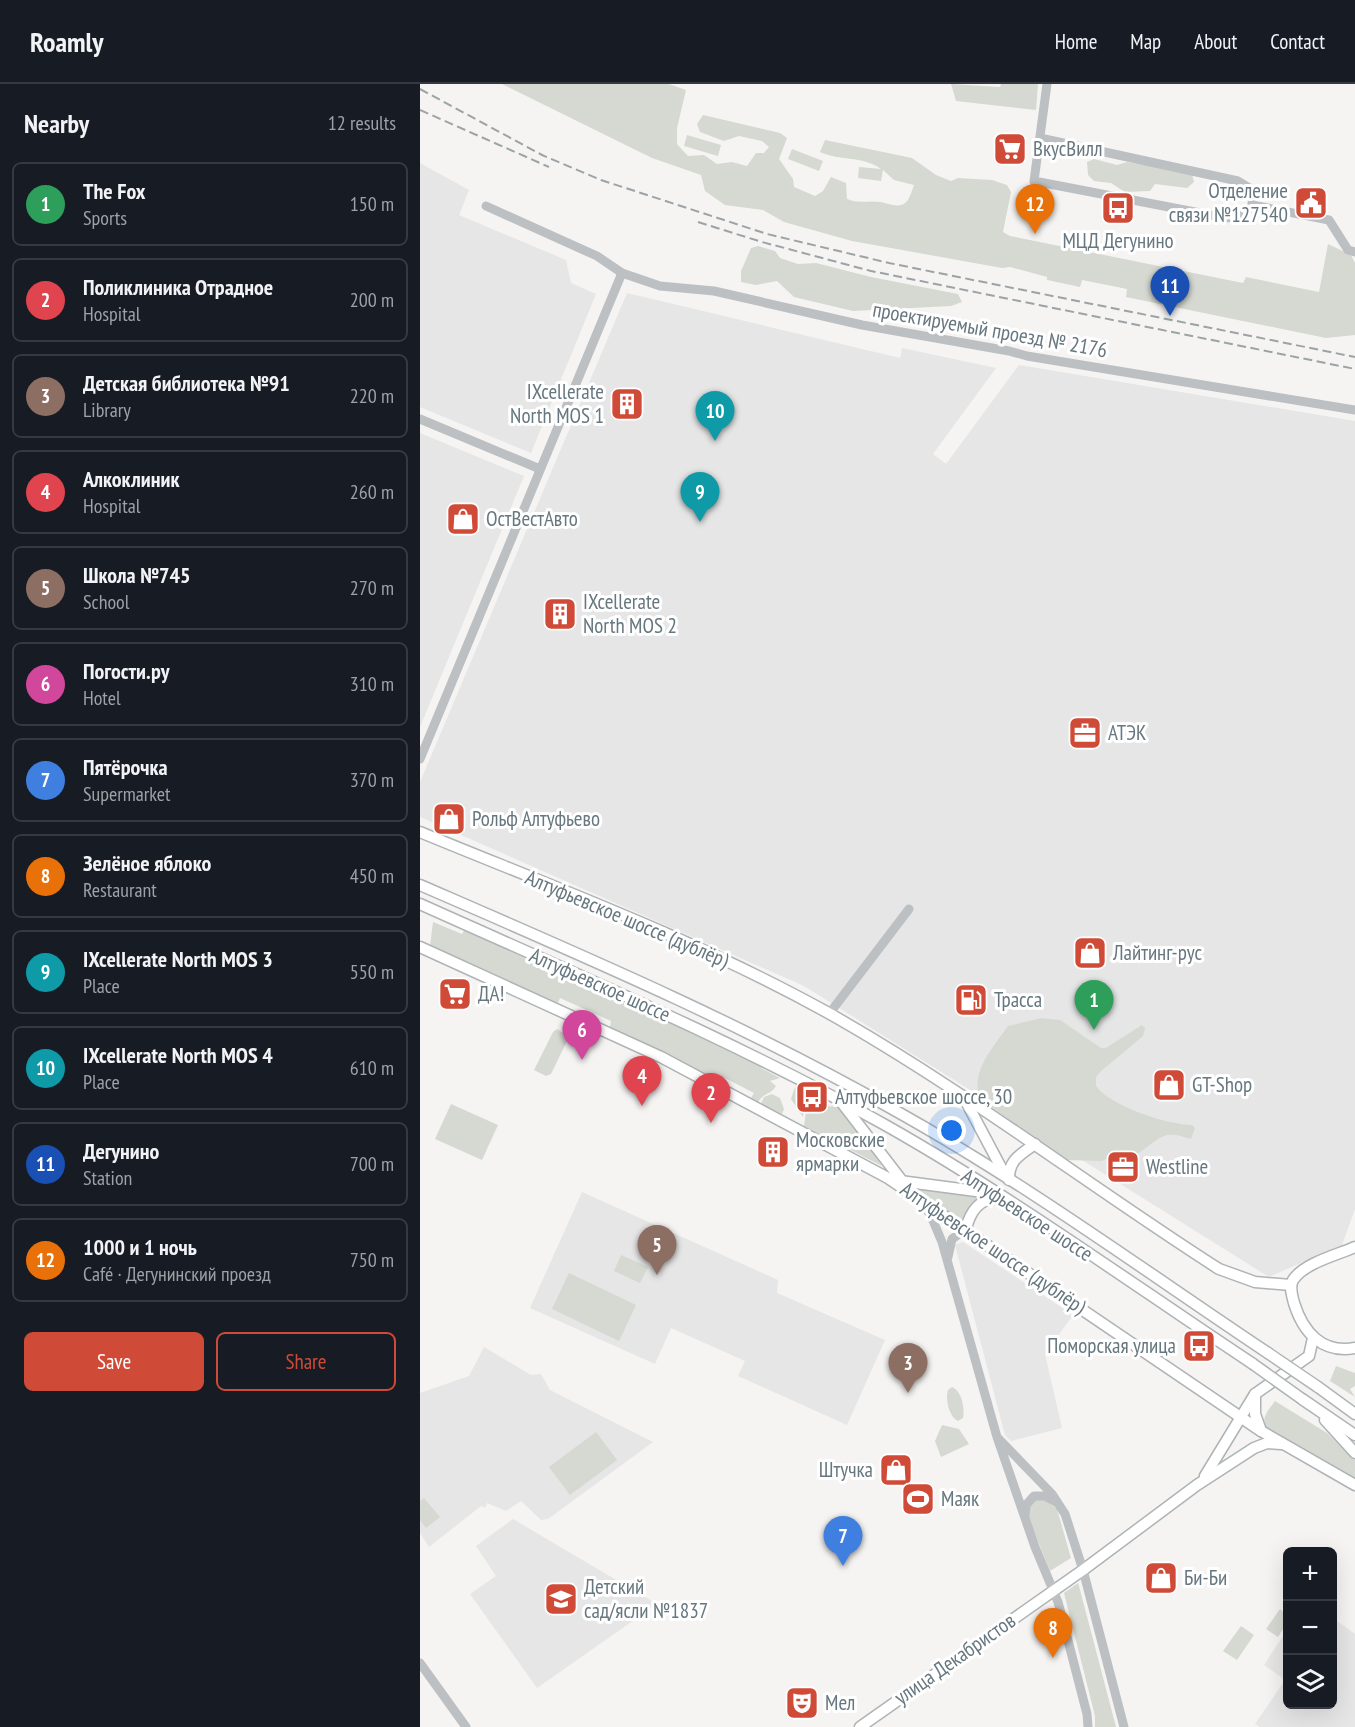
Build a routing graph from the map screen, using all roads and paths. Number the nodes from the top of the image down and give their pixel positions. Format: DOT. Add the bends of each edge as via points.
graph roads {
  1 [pos="1047,84"];
  2 [pos="1040,138"];
  3 [pos="1252,205"];
  4 [pos="486,206"];
  5 [pos="1355,252"];
  6 [pos="622,273"];
  7 [pos="1355,410"];
  8 [pos="420,419"];
  9 [pos="540,469"];
  10 [pos="420,759"];
  11 [pos="420,832"];
  12 [pos="420,885"];
  13 [pos="420,904"];
  14 [pos="909,909"];
  15 [pos="420,947"];
  16 [pos="829,1014"];
  17 [pos="963,1095"];
  18 [pos="840,1101"];
  19 [pos="1035,1144"];
  20 [pos="888,1178"];
  21 [pos="1009,1180"];
  22 [pos="903,1183"];
  23 [pos="918,1199"];
  24 [pos="1006,1199"];
  25 [pos="966,1229"];
  26 [pos="1355,1247"];
  27 [pos="948,1262"];
  28 [pos="1291,1285"];
  29 [pos="1313,1338"];
  30 [pos="1355,1348"];
  31 [pos="1255,1394"];
  32 [pos="1328,1395"];
  33 [pos="1314,1406"];
  34 [pos="1355,1409"];
  35 [pos="1355,1414"];
  36 [pos="1239,1416"];
  37 [pos="1261,1431"];
  38 [pos="1355,1435"];
  39 [pos="997,1437"];
  40 [pos="1287,1445"];
  41 [pos="1355,1453"];
  42 [pos="1197,1485"];
  43 [pos="1355,1485"];
  44 [pos="1060,1505"];
  45 [pos="1025,1519"];
  46 [pos="1083,1570"];
  47 [pos="1053,1590"];
  48 [pos="420,1663"];
  49 [pos="466,1727"];
  50 [pos="860,1727"];
  51 [pos="1088,1727"];
  52 [pos="1124,1727"];
  1 -- 2 [label="street"];
  2 -- 3 [label="street" via="1238,181 1253,190"];
  2 -- 3 [label="street" via="1034,181 1226,218 1244,216"];
  3 -- 5 [label="street" via="1329,220 1348,250"];
  4 -- 6 [label="street, проектируемый проезд № 2176" via="597,256"];
  6 -- 7 [label="street, проектируемый проезд № 2176" via="660,286 714,291 851,323 1027,356"];
  6 -- 9 [label="street"];
  8 -- 9 [label="street"];
  9 -- 10 [label="street"];
  11 -- 16 [label="main road, Алтуфьевское шоссе (дублёр)" via="681,940"];
  12 -- 21 [label="main road, Алтуфьевское шоссе" via="767,1042 898,1112"];
  13 -- 18 [label="main road, Алтуфьевское шоссе" via="717,1037"];
  14 -- 16 [label="street"];
  15 -- 20 [label="main road, Алтуфьевское шоссе (дублёр)" via="661,1057"];
  16 -- 17 [label="main road, Алтуфьевское шоссе (дублёр)"];
  17 -- 19 [label="main road, Алтуфьевское шоссе (дублёр)"];
  17 -- 21 [label="main road"];
  18 -- 22 [label="main road"];
  18 -- 24 [label="main road, Алтуфьевское шоссе"];
  19 -- 21 [label="main road" via="1011,1163"];
  19 -- 28 [label="main road, Алтуфьевское шоссе (дублёр)" via="1219,1269 1255,1282"];
  20 -- 22 [label="main road"];
  20 -- 23 [label="main road, Алтуфьевское шоссе (дублёр)"];
  21 -- 32 [label="main road, Алтуфьевское шоссе, bridge"];
  22 -- 23 [label="main road"];
  22 -- 24 [label="main road" via="979,1191"];
  23 -- 25 [label="main road, Алтуфьевское шоссе (дублёр)"];
  23 -- 27 [label="street" via="931,1216"];
  24 -- 25 [label="main road" via="981,1203 973,1210"];
  24 -- 33 [label="main road, Алтуфьевское шоссе, bridge"];
  25 -- 27 [label="street" via="950,1243"];
  25 -- 36 [label="main road, Алтуфьевское шоссе (дублёр)"];
  26 -- 28 [label="main road" via="1302,1272"];
  27 -- 39 [label="street"];
  28 -- 29 [label="main road" via="1300,1320"];
  29 -- 30 [label="main road" via="1332,1347"];
  29 -- 31 [label="main road, улица Декабристов" via="1309,1356"];
  31 -- 36 [label="main road, улица Декабристов"];
  31 -- 37 [label="main road" via="1255,1414"];
  32 -- 34 [label="main road"];
  32 -- 35 [label="main road, Алтуфьевское шоссе"];
  33 -- 38 [label="main road, Алтуфьевское шоссе"];
  33 -- 41 [label="main road"];
  36 -- 37 [label="main road, Алтуфьевское шоссе (дублёр)"];
  36 -- 42 [label="main road, улица Декабристов" via="1212,1468"];
  37 -- 40 [label="main road, Алтуфьевское шоссе (дублёр)"];
  39 -- 44 [label="street"];
  39 -- 45 [label="street"];
  40 -- 42 [label="main road, улица Декабристов" via="1260,1445"];
  40 -- 43 [label="main road, Алтуфьевское шоссе (дублёр)"];
  42 -- 46 [label="main road, улица Декабристов"];
  44 -- 45 [label="street" via="1045,1496 1034,1496 1026,1505"];
  44 -- 46 [label="street"];
  45 -- 47 [label="street"];
  46 -- 47 [label="main road, улица Декабристов"];
  46 -- 52 [label="street"];
  47 -- 50 [label="main road, улица Декабристов"];
  47 -- 51 [label="street"];
  48 -- 49 [label="street"];
}
